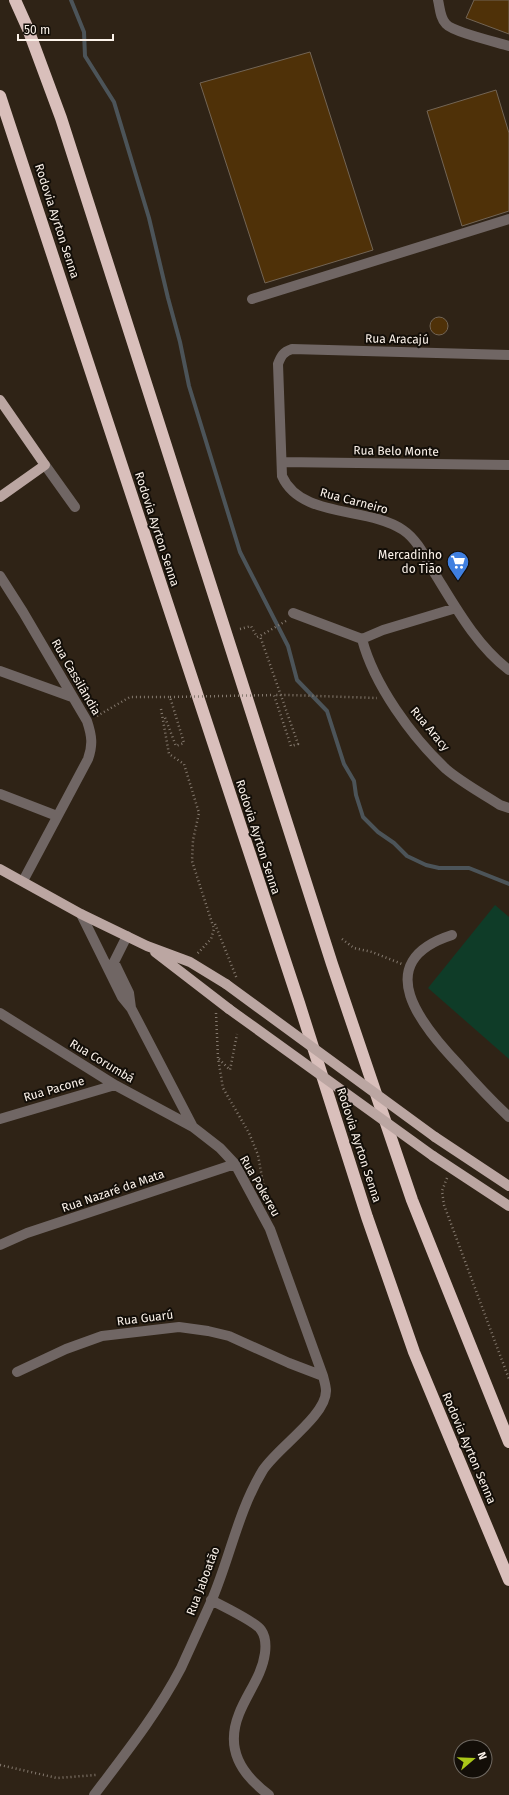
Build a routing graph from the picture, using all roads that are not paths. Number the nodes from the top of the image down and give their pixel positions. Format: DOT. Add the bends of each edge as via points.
graph roads {
  1 [pos="15,0"];
  2 [pos="19,0"];
  3 [pos="438,0"];
  4 [pos="28,28"];
  5 [pos="509,46"];
  6 [pos="0,96"];
  7 [pos="509,219"];
  8 [pos="252,299"];
  9 [pos="285,352"];
  10 [pos="509,355"];
  11 [pos="0,400"];
  12 [pos="282,462"];
  13 [pos="45,465"];
  14 [pos="509,466"];
  15 [pos="0,497"];
  16 [pos="74,507"];
  17 [pos="0,576"];
  18 [pos="456,608"];
  19 [pos="293,613"];
  20 [pos="362,639"];
  21 [pos="509,670"];
  22 [pos="0,671"];
  23 [pos="72,697"];
  24 [pos="0,794"];
  25 [pos="509,808"];
  26 [pos="57,816"];
  27 [pos="0,869"];
  28 [pos="23,881"];
  29 [pos="81,914"];
  30 [pos="452,935"];
  31 [pos="127,936"];
  32 [pos="147,946"];
  33 [pos="131,1008"];
  34 [pos="0,1013"];
  35 [pos="115,1085"];
  36 [pos="509,1117"];
  37 [pos="0,1119"];
  38 [pos="193,1127"];
  39 [pos="235,1164"];
  40 [pos="509,1186"];
  41 [pos="509,1206"];
  42 [pos="0,1245"];
  43 [pos="17,1372"];
  44 [pos="323,1376"];
  45 [pos="509,1442"];
  46 [pos="509,1580"];
  47 [pos="212,1600"];
  48 [pos="94,1795"];
  49 [pos="269,1795"];
  1 -- 4 [label="highway"];
  2 -- 4 [label="highway"];
  3 -- 5 [label="street" via="442,18 447,25"];
  4 -- 45 [label="highway" via="61,118 332,964 409,1192"];
  6 -- 46 [label="highway, Rodovia Ayrton Senna" via="367,1218 414,1352"];
  7 -- 8 [label="street"];
  9 -- 10 [label="street, Rua Aracajú" via="292,349"];
  9 -- 12 [label="street, Rua Carneiro" via="278,364"];
  11 -- 13 [label="main road"];
  12 -- 14 [label="street, Rua Belo Monte"];
  12 -- 18 [label="street, Rua Carneiro" via="285,485 296,495 315,505 376,519 403,530 419,547"];
  13 -- 15 [label="main road"];
  13 -- 16 [label="street"];
  17 -- 23 [label="street, Rua Cassilândia"];
  18 -- 20 [label="street"];
  18 -- 21 [label="street, Rua Carneiro" via="496,660"];
  19 -- 20 [label="street"];
  20 -- 25 [label="street, Rua Aracy" via="376,676 404,722 425,747 448,770 500,805"];
  22 -- 23 [label="street"];
  23 -- 26 [label="street, Rua Cassilândia" via="87,721 92,737 91,750"];
  24 -- 26 [label="street"];
  26 -- 28 [label="street, Rua Cassilândia"];
  27 -- 28 [label="main road"];
  28 -- 29 [label="main road"];
  29 -- 31 [label="main road"];
  29 -- 33 [label="street, Rua Pokereu" via="122,997"];
  30 -- 36 [label="street" via="426,945 416,955 409,968 407,985 412,1004 439,1044"];
  31 -- 32 [label="main road"];
  31 -- 33 [label="street, Rua Pokereu" via="114,962 129,993"];
  32 -- 40 [label="main road, bridge" via="190,962 226,984 436,1137"];
  32 -- 41 [label="main road, bridge" via="215,999 433,1156"];
  33 -- 38 [label="street, Rua Pokereu"];
  34 -- 35 [label="street, Rua Corumbá"];
  35 -- 37 [label="street, Rua Pacone"];
  35 -- 38 [label="street, Rua Corumbá"];
  38 -- 39 [label="street, Rua Pokereu" via="220,1148"];
  39 -- 42 [label="street, Rua Nazaré da Mata" via="34,1231"];
  39 -- 44 [label="street, Rua Pokereu" via="270,1229"];
  43 -- 44 [label="street, Rua Guarú" via="66,1349 102,1336 179,1326 229,1336"];
  44 -- 47 [label="street, Rua Jaboatão" via="326,1391 323,1404 267,1464 252,1489"];
  47 -- 48 [label="street, Rua Jaboatão" via="180,1668 159,1704"];
  47 -- 49 [label="street" via="261,1629 267,1643 260,1673 239,1714 232,1737 244,1771"];
}
